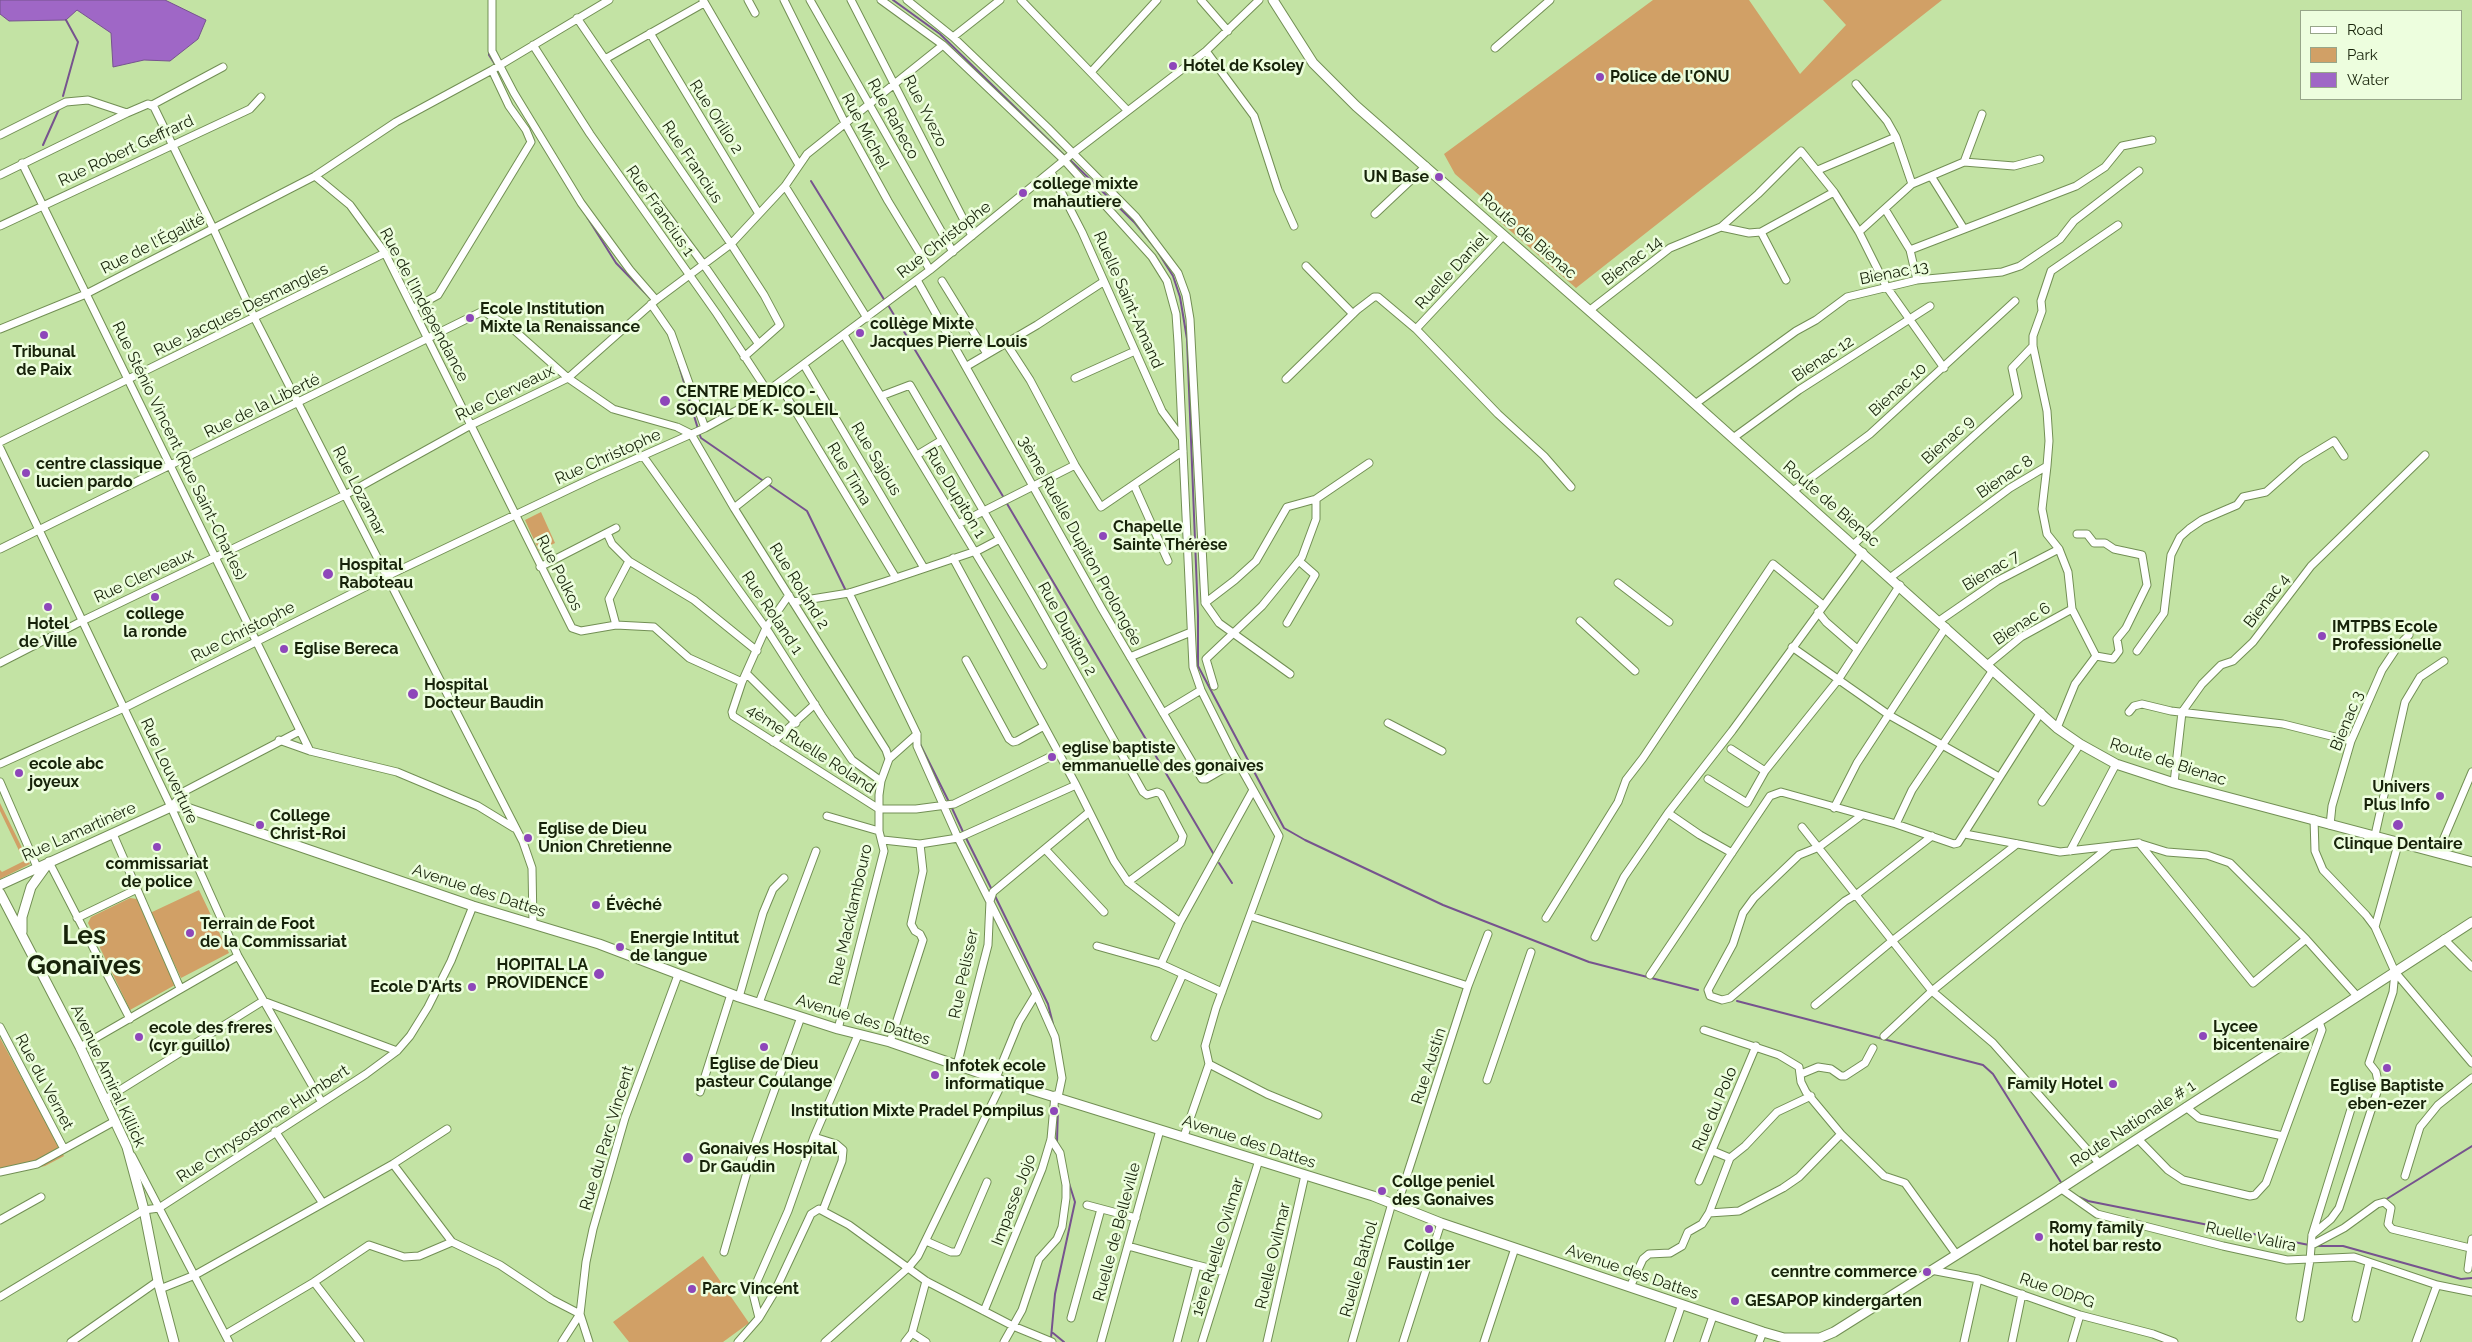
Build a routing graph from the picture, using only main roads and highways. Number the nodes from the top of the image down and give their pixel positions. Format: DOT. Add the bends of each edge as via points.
graph roads {
  1 [pos="1273,0"];
  2 [pos="171,807"];
  3 [pos="49,862"];
  4 [pos="2472,862"];
  5 [pos="0,885"];
  6 [pos="0,893"];
  7 [pos="2472,922"];
  8 [pos="22,932"];
  9 [pos="1804,1338"];
  10 [pos="1822,1340"];
  11 [pos="174,1342"];
  1 -- 4 [label="main road, Route de Bienac" via="1313,63 1356,106 1900,584 2058,728 2080,744 2116,764 2174,783"];
  2 -- 3 [label="main road, Rue Lamartinère"];
  2 -- 9 [label="main road, Avenue des Dattes" via="184,807 473,906 598,944 735,996 890,1042 1000,1080 1394,1204 1713,1316 1784,1338"];
  3 -- 5 [label="main road, Rue Lamartinère"];
  3 -- 8 [label="main road" via="31,887 22,917"];
  6 -- 8 [label="main road, Avenue Amiral Killick"];
  7 -- 10 [label="main road, Route Nationale # 1"];
  8 -- 11 [label="main road, Avenue Amiral Killick" via="127,1147"];
  9 -- 10 [label="main road, Route Nationale # 1"];
}
